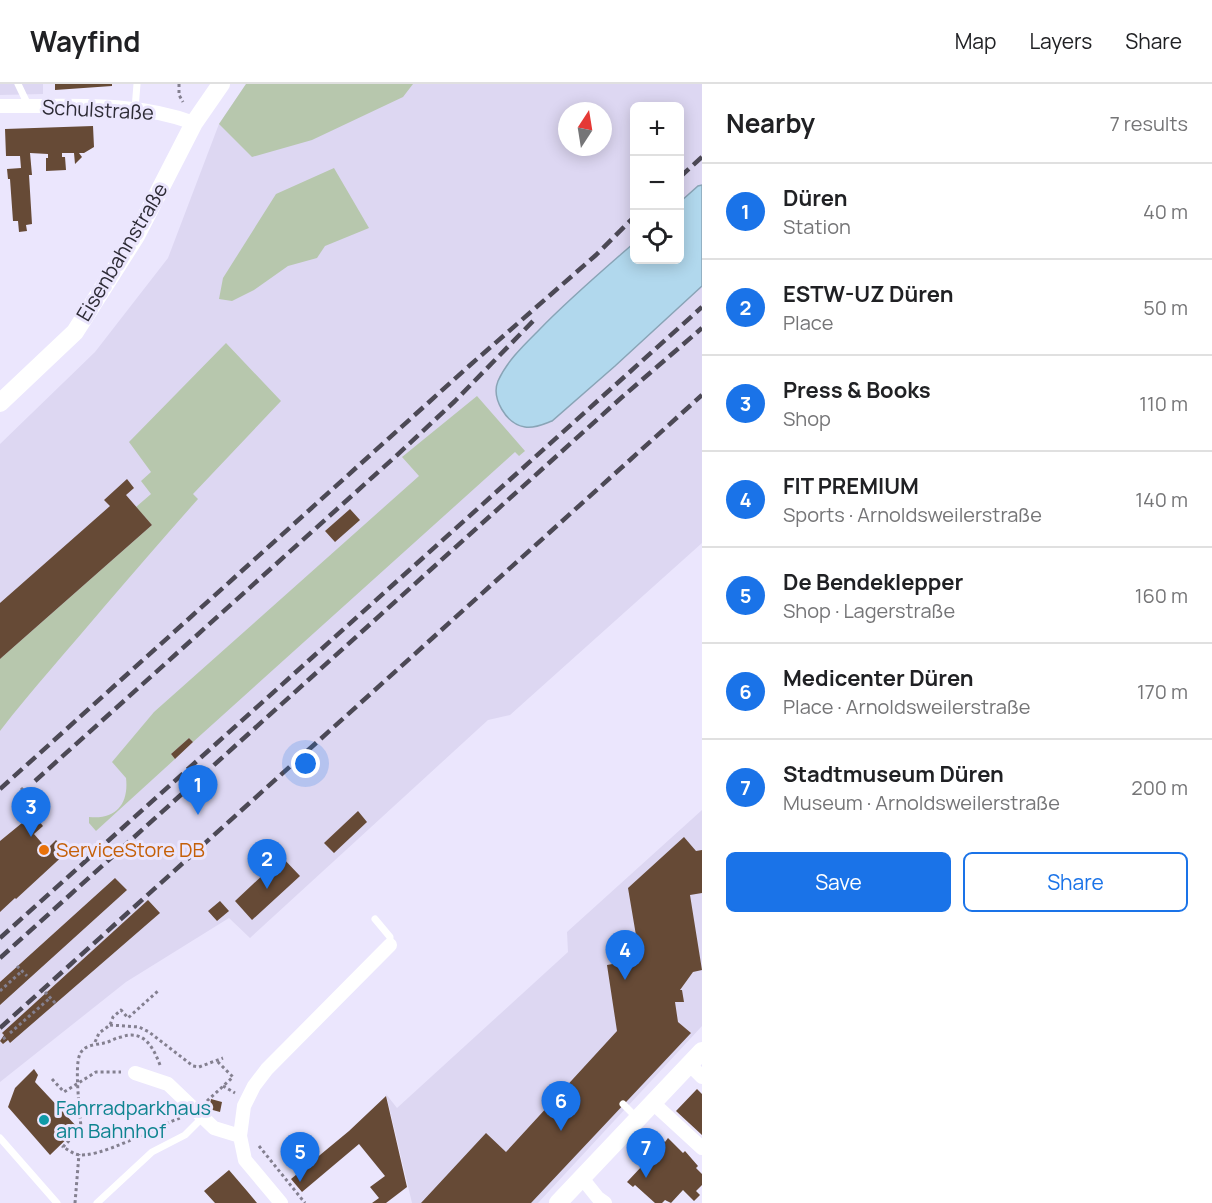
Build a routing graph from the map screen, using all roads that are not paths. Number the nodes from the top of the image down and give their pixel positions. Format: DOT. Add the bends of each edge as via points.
graph roads {
  1 [pos="18,84"];
  2 [pos="137,84"];
  3 [pos="221,84"];
  4 [pos="0,106"];
  5 [pos="29,106"];
  6 [pos="135,109"];
  7 [pos="194,123"];
  8 [pos="0,403"];
  9 [pos="375,919"];
  10 [pos="390,945"];
  11 [pos="702,1051"];
  12 [pos="696,1070"];
  13 [pos="135,1073"];
  14 [pos="653,1103"];
  15 [pos="623,1104"];
  16 [pos="200,1114"];
  17 [pos="638,1119"];
  18 [pos="240,1136"];
  19 [pos="0,1138"];
  20 [pos="702,1148"];
  21 [pos="582,1178"];
  22 [pos="57,1203"];
  23 [pos="97,1203"];
  24 [pos="281,1203"];
  25 [pos="558,1203"];
  26 [pos="605,1203"];
  1 -- 5 [label="lane"];
  2 -- 6 [label="lane"];
  3 -- 7 [label="street, Eisenbahnstraße"];
  4 -- 5 [label="street, Schulstraße"];
  5 -- 6 [label="street, Schulstraße"];
  6 -- 7 [label="street, Schulstraße" via="172,114"];
  7 -- 8 [label="street, Eisenbahnstraße" via="136,236 75,332"];
  9 -- 10 [label="lane" via="390,937"];
  10 -- 18 [label="street" via="267,1069 244,1106"];
  11 -- 12 [label="street"];
  12 -- 14 [label="street"];
  13 -- 16 [label="street" via="168,1084"];
  14 -- 17 [label="street"];
  14 -- 20 [label="street"];
  15 -- 17 [label="lane"];
  16 -- 18 [label="street" via="214,1128"];
  16 -- 23 [label="lane" via="185,1135 152,1152"];
  17 -- 21 [label="street"];
  18 -- 24 [label="street" via="245,1160"];
  19 -- 22 [label="lane"];
  21 -- 25 [label="street"];
  21 -- 26 [label="street"];
}
